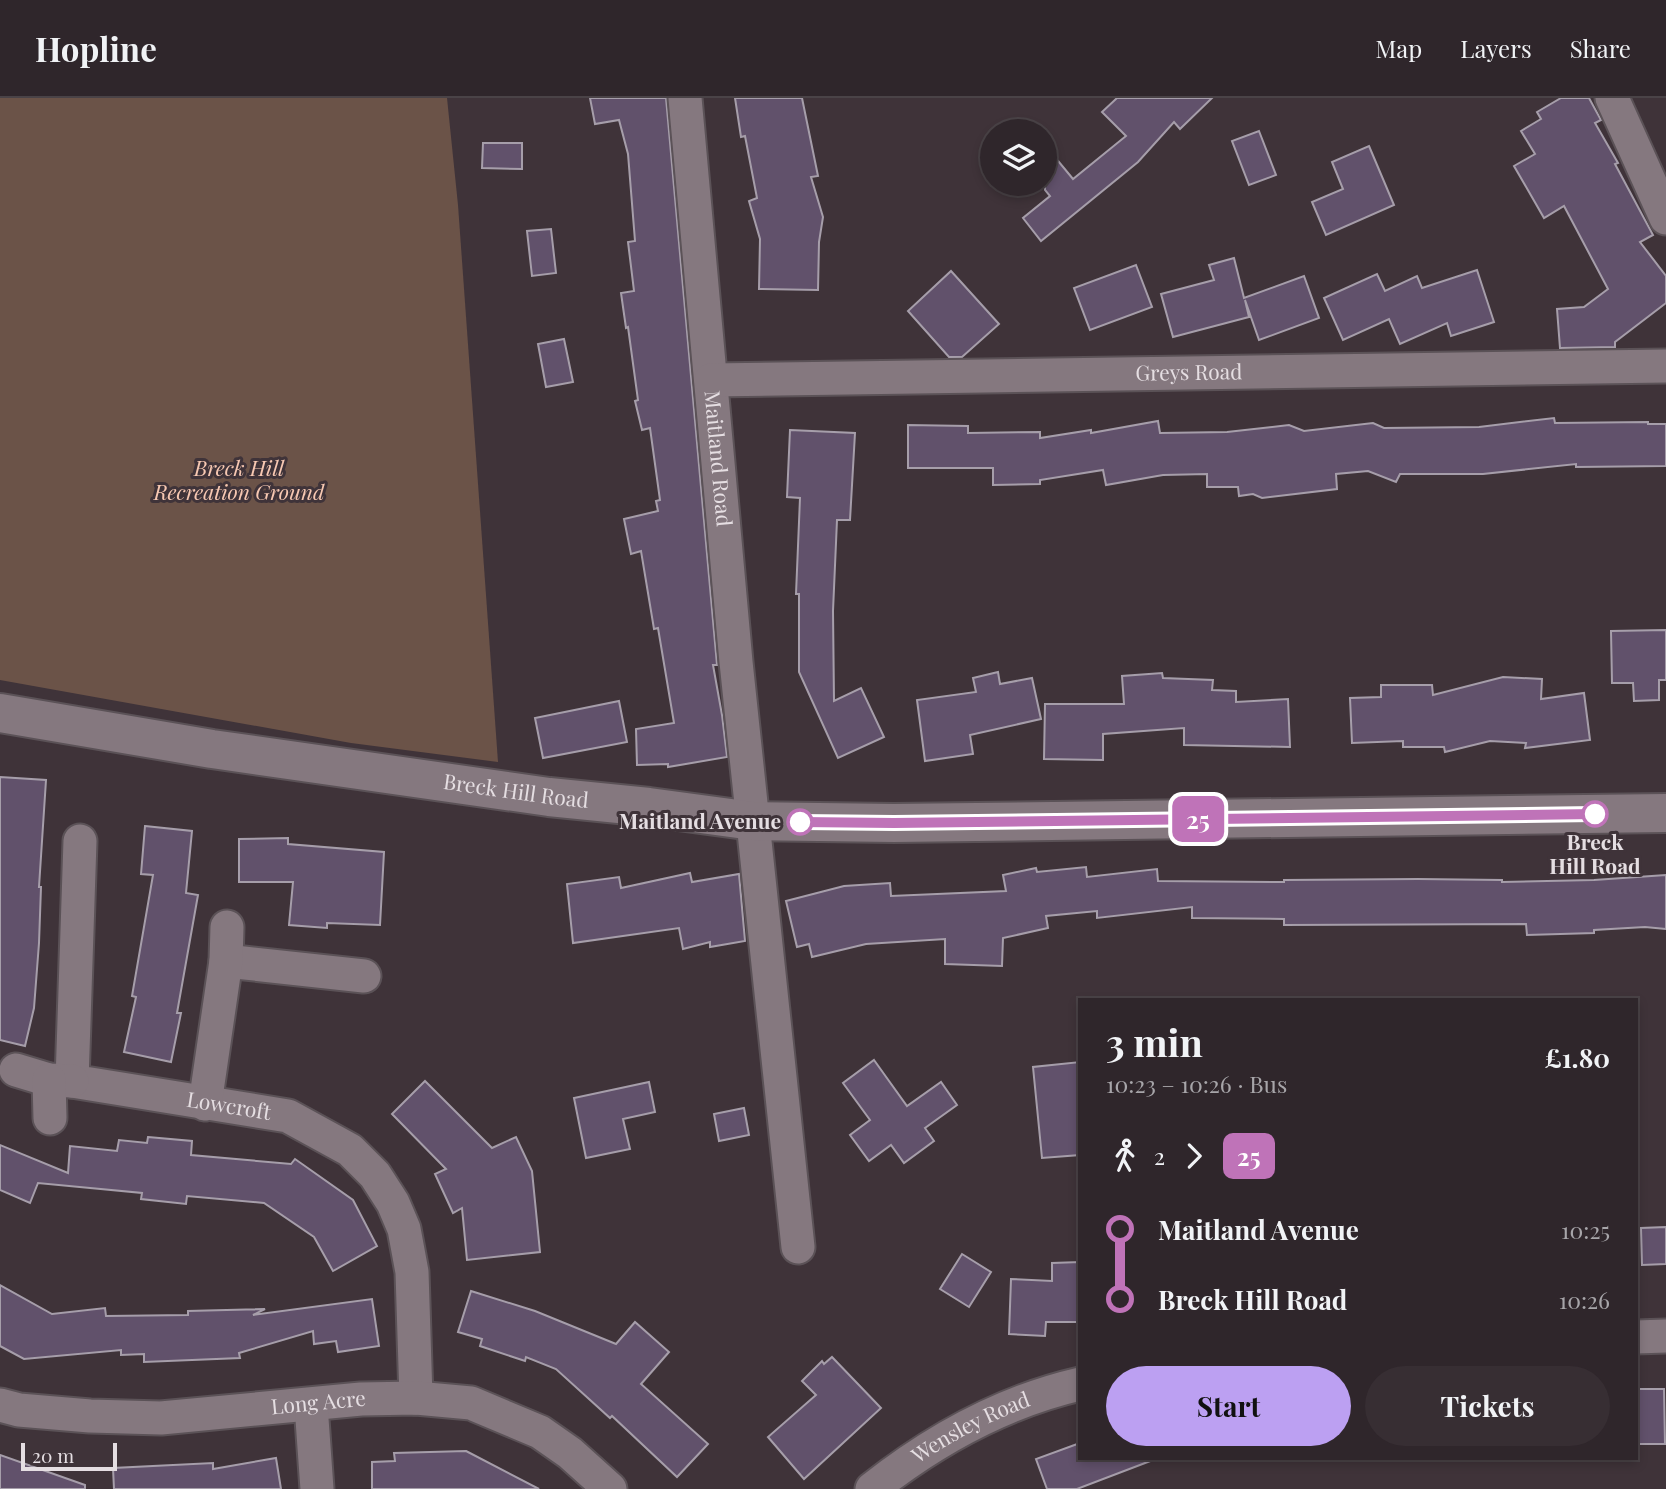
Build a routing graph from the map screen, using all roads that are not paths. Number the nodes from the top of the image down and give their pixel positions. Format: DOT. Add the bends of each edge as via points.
graph roads {
  1 [pos="685,98"];
  2 [pos="1612,98"];
  3 [pos="1666,218"];
  4 [pos="1666,366"];
  5 [pos="711,380"];
  6 [pos="0,713"];
  7 [pos="1666,813"];
  8 [pos="753,821"];
  9 [pos="79,841"];
  10 [pos="227,927"];
  11 [pos="226,961"];
  12 [pos="364,976"];
  13 [pos="16,1070"];
  14 [pos="60,1080"];
  15 [pos="205,1104"];
  16 [pos="50,1118"];
  17 [pos="798,1247"];
  18 [pos="1666,1336"];
  19 [pos="1638,1337"];
  20 [pos="1078,1385"];
  21 [pos="416,1398"];
  22 [pos="0,1405"];
  23 [pos="311,1405"];
  24 [pos="317,1489"];
  25 [pos="610,1489"];
  26 [pos="872,1489"];
  1 -- 5 [label="street, Maitland Road"];
  2 -- 3 [label="street"];
  4 -- 5 [label="street, Greys Road"];
  5 -- 8 [label="street, Maitland Road"];
  6 -- 8 [label="street, Breck Hill Road" via="212,749"];
  7 -- 8 [label="street, Breck Hill Road"];
  8 -- 17 [label="street"];
  9 -- 14 [label="street"];
  10 -- 11 [label="street"];
  11 -- 12 [label="street"];
  11 -- 15 [label="street"];
  13 -- 14 [label="street, Lowcroft"];
  14 -- 15 [label="street, Lowcroft"];
  14 -- 16 [label="street"];
  15 -- 21 [label="street, Lowcroft" via="288,1116 350,1150 376,1175 404,1229 412,1272"];
  18 -- 19 [label="street"];
  20 -- 26 [label="street, Wensley Road" via="1036,1396 970,1424"];
  21 -- 23 [label="street, Long Acre"];
  21 -- 25 [label="street, Long Acre" via="471,1403 540,1432"];
  22 -- 23 [label="street, Long Acre" via="90,1416 160,1418"];
  23 -- 24 [label="street"];
}
